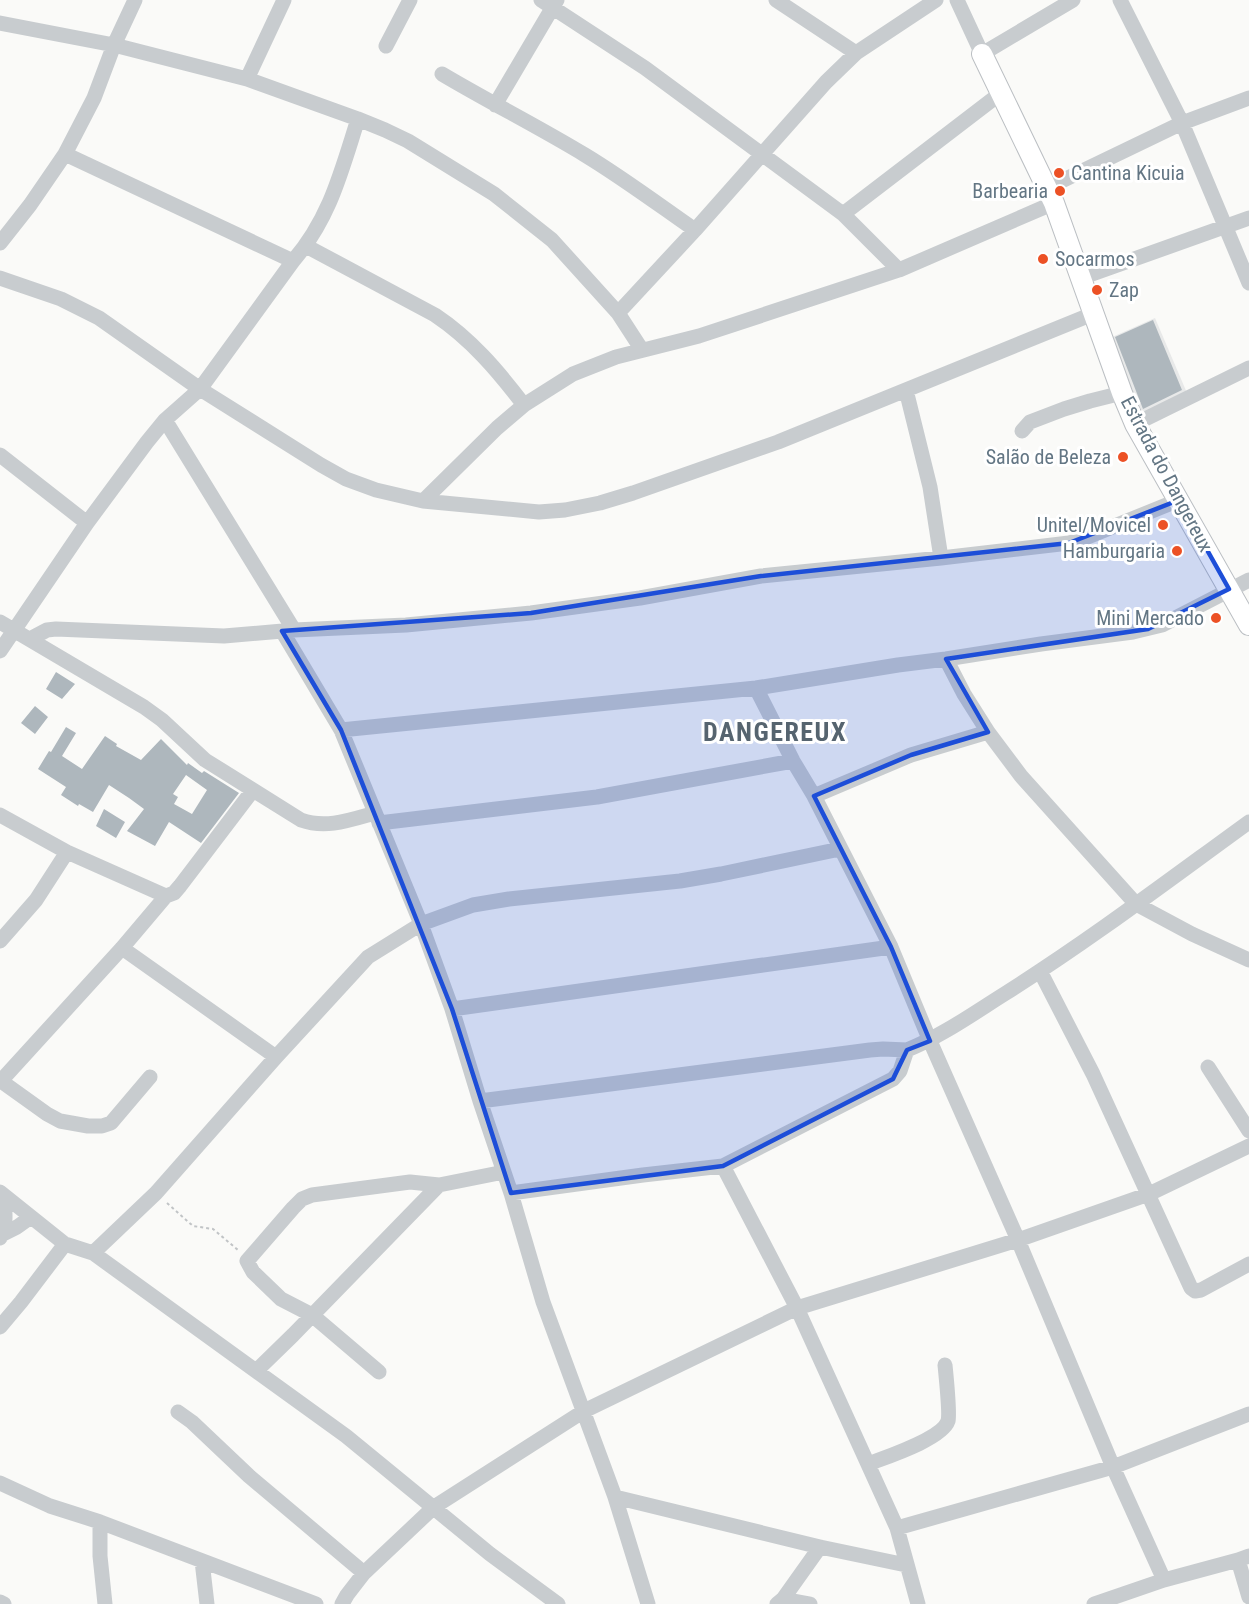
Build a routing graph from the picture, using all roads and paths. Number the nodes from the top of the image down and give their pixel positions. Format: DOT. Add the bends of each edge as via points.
graph roads {
  1 [pos="135,0"];
  2 [pos="284,0"];
  3 [pos="410,0"];
  4 [pos="776,0"];
  5 [pos="936,0"];
  6 [pos="957,0"];
  7 [pos="1073,0"];
  8 [pos="1120,0"];
  9 [pos="550,2"];
  10 [pos="0,23"];
  11 [pos="114,45"];
  12 [pos="386,46"];
  13 [pos="856,53"];
  14 [pos="982,54"];
  15 [pos="442,74"];
  16 [pos="247,79"];
  17 [pos="1001,93"];
  18 [pos="1249,98"];
  19 [pos="495,105"];
  20 [pos="358,119"];
  21 [pos="1182,123"];
  22 [pos="762,153"];
  23 [pos="65,154"];
  24 [pos="1051,196"];
  25 [pos="843,214"];
  26 [pos="1249,218"];
  27 [pos="1226,227"];
  28 [pos="695,230"];
  29 [pos="0,243"];
  30 [pos="306,246"];
  31 [pos="293,261"];
  32 [pos="899,270"];
  33 [pos="0,278"];
  34 [pos="1081,278"];
  35 [pos="1249,283"];
  36 [pos="618,313"];
  37 [pos="1095,313"];
  38 [pos="642,350"];
  39 [pos="1249,368"];
  40 [pos="200,389"];
  41 [pos="906,390"];
  42 [pos="1122,393"];
  43 [pos="524,405"];
  44 [pos="165,420"];
  45 [pos="1135,424"];
  46 [pos="1022,431"];
  47 [pos="0,454"];
  48 [pos="1179,500"];
  49 [pos="423,501"];
  50 [pos="87,524"];
  51 [pos="941,558"];
  52 [pos="1249,580"];
  53 [pos="1229,589"];
  54 [pos="0,622"];
  55 [pos="1249,625"];
  56 [pos="15,630"];
  57 [pos="288,630"];
  58 [pos="30,639"];
  59 [pos="0,651"];
  60 [pos="946,660"];
  61 [pos="756,688"];
  62 [pos="341,730"];
  63 [pos="988,732"];
  64 [pos="793,761"];
  65 [pos="253,790"];
  66 [pos="814,796"];
  67 [pos="0,815"];
  68 [pos="377,818"];
  69 [pos="1249,822"];
  70 [pos="840,849"];
  71 [pos="67,852"];
  72 [pos="166,896"];
  73 [pos="1136,904"];
  74 [pos="421,924"];
  75 [pos="0,941"];
  76 [pos="891,947"];
  77 [pos="122,948"];
  78 [pos="1249,960"];
  79 [pos="1041,971"];
  80 [pos="452,1009"];
  81 [pos="930,1041"];
  82 [pos="907,1050"];
  83 [pos="276,1057"];
  84 [pos="1208,1067"];
  85 [pos="2,1076"];
  86 [pos="150,1077"];
  87 [pos="480,1101"];
  88 [pos="1249,1131"];
  89 [pos="1249,1146"];
  90 [pos="723,1166"];
  91 [pos="504,1172"];
  92 [pos="439,1185"];
  93 [pos="156,1193"];
  94 [pos="511,1193"];
  95 [pos="2,1194"];
  96 [pos="1149,1194"];
  97 [pos="31,1217"];
  98 [pos="1,1236"];
  99 [pos="1018,1240"];
  100 [pos="65,1244"];
  101 [pos="93,1253"];
  102 [pos="247,1261"];
  103 [pos="1249,1264"];
  104 [pos="797,1308"];
  105 [pos="312,1315"];
  106 [pos="0,1327"];
  107 [pos="945,1365"];
  108 [pos="256,1371"];
  109 [pos="379,1372"];
  110 [pos="584,1412"];
  111 [pos="178,1413"];
  112 [pos="1249,1414"];
  113 [pos="868,1464"];
  114 [pos="1113,1467"];
  115 [pos="0,1483"];
  116 [pos="615,1497"];
  117 [pos="434,1508"];
  118 [pos="100,1522"];
  119 [pos="897,1528"];
  120 [pos="820,1547"];
  121 [pos="1243,1558"];
  122 [pos="202,1561"];
  123 [pos="906,1565"];
  124 [pos="364,1573"];
  125 [pos="1164,1580"];
  126 [pos="1249,1596"];
  127 [pos="780,1601"];
  128 [pos="105,1604"];
  129 [pos="207,1604"];
  130 [pos="316,1604"];
  131 [pos="342,1604"];
  132 [pos="558,1604"];
  133 [pos="648,1604"];
  134 [pos="810,1604"];
  135 [pos="918,1604"];
  136 [pos="1094,1604"];
  1 -- 11 [label="street"];
  2 -- 16 [label="street"];
  3 -- 12 [label="street"];
  4 -- 13 [label="street"];
  5 -- 13 [label="street"];
  6 -- 14 [label="street"];
  7 -- 14 [label="street"];
  8 -- 21 [label="street"];
  9 -- 19 [label="street"];
  9 -- 22 [label="street"];
  10 -- 11 [label="street"];
  11 -- 16 [label="street"];
  11 -- 23 [label="street" via="94,98"];
  13 -- 22 [label="street"];
  14 -- 17 [label="main road, Estrada do Dangereux"];
  15 -- 19 [label="street"];
  16 -- 20 [label="street"];
  17 -- 24 [label="main road, Estrada do Dangereux"];
  17 -- 25 [label="street"];
  18 -- 21 [label="street"];
  19 -- 28 [label="street" via="607,169"];
  20 -- 30 [label="street" via="332,200"];
  20 -- 36 [label="street" via="408,141 494,194 552,240"];
  21 -- 24 [label="street"];
  21 -- 27 [label="street"];
  22 -- 25 [label="street"];
  22 -- 28 [label="street"];
  23 -- 29 [label="street"];
  23 -- 31 [label="street"];
  24 -- 32 [label="street"];
  24 -- 34 [label="main road, Estrada do Dangereux"];
  25 -- 32 [label="street"];
  26 -- 27 [label="street"];
  27 -- 34 [label="street"];
  27 -- 35 [label="street"];
  28 -- 36 [label="street"];
  30 -- 31 [label="street"];
  30 -- 43 [label="street" via="454,328 499,373"];
  31 -- 40 [label="street"];
  32 -- 38 [label="street" via="699,336"];
  33 -- 40 [label="street" via="61,299 99,318"];
  34 -- 37 [label="main road, Estrada do Dangereux"];
  36 -- 38 [label="street"];
  37 -- 41 [label="street"];
  37 -- 42 [label="main road, Estrada do Dangereux"];
  38 -- 43 [label="street" via="573,374"];
  39 -- 45 [label="street"];
  40 -- 44 [label="street"];
  40 -- 49 [label="street" via="346,479"];
  41 -- 49 [label="street" via="778,442 600,503 539,512"];
  41 -- 51 [label="street" via="930,487"];
  42 -- 45 [label="main road, Estrada do Dangereux"];
  42 -- 46 [label="street" via="1064,409 1030,422"];
  43 -- 49 [label="street"];
  44 -- 50 [label="street"];
  44 -- 57 [label="street"];
  45 -- 48 [label="main road, Estrada do Dangereux"];
  47 -- 50 [label="street"];
  48 -- 51 [label="street" via="1080,540"];
  48 -- 53 [label="main road, Estrada do Dangereux"];
  50 -- 56 [label="street"];
  51 -- 57 [label="street" via="761,576 531,614"];
  52 -- 53 [label="street"];
  53 -- 55 [label="main road, Estrada do Dangereux"];
  53 -- 60 [label="street" via="1148,629"];
  54 -- 56 [label="street"];
  56 -- 58 [label="street"];
  56 -- 59 [label="street"];
  57 -- 58 [label="street" via="224,636 56,629"];
  57 -- 62 [label="street"];
  58 -- 65 [label="street" via="144,707 205,760"];
  60 -- 61 [label="street"];
  60 -- 63 [label="street"];
  61 -- 62 [label="street"];
  61 -- 64 [label="street"];
  62 -- 68 [label="street"];
  63 -- 66 [label="street" via="911,755"];
  63 -- 73 [label="street" via="1021,776"];
  64 -- 66 [label="street"];
  64 -- 68 [label="street" via="597,797"];
  65 -- 68 [label="street" via="312,824"];
  65 -- 72 [label="street" via="180,886"];
  66 -- 70 [label="street"];
  67 -- 71 [label="street"];
  68 -- 74 [label="street"];
  69 -- 73 [label="street"];
  70 -- 74 [label="street" via="680,881 473,905"];
  70 -- 76 [label="street"];
  71 -- 72 [label="street"];
  71 -- 75 [label="street" via="36,900"];
  72 -- 77 [label="street"];
  73 -- 78 [label="street"];
  73 -- 79 [label="street"];
  74 -- 80 [label="street"];
  74 -- 83 [label="street" via="368,957"];
  76 -- 80 [label="street"];
  76 -- 81 [label="street"];
  77 -- 83 [label="street"];
  77 -- 85 [label="street"];
  79 -- 81 [label="street"];
  79 -- 96 [label="street"];
  80 -- 87 [label="street"];
  81 -- 82 [label="street"];
  81 -- 99 [label="street"];
  82 -- 87 [label="street" via="870,1050"];
  82 -- 90 [label="street" via="900,1071 893,1078"];
  83 -- 93 [label="street"];
  84 -- 88 [label="street"];
  85 -- 86 [label="street" via="47,1114 60,1121 88,1126 111,1123"];
  87 -- 91 [label="street"];
  89 -- 96 [label="street"];
  90 -- 94 [label="street"];
  90 -- 104 [label="street"];
  91 -- 92 [label="street"];
  91 -- 94 [label="street"];
  92 -- 102 [label="street" via="410,1182 312,1195 293,1208"];
  92 -- 105 [label="street"];
  93 -- 101 [label="street"];
  93 -- 102 [label="path" via="193,1226 213,1229"];
  94 -- 110 [label="street" via="543,1302"];
  95 -- 97 [label="street"];
  95 -- 98 [label="street" via="5,1217"];
  96 -- 99 [label="street"];
  96 -- 103 [label="street" via="1195,1291"];
  97 -- 98 [label="street"];
  97 -- 100 [label="street"];
  99 -- 104 [label="street"];
  99 -- 114 [label="street"];
  100 -- 101 [label="street"];
  100 -- 106 [label="street"];
  101 -- 108 [label="street"];
  102 -- 105 [label="street" via="281,1299"];
  104 -- 110 [label="street"];
  104 -- 113 [label="street"];
  105 -- 108 [label="street"];
  105 -- 109 [label="street"];
  107 -- 113 [label="street" via="948,1420 940,1432"];
  108 -- 117 [label="street" via="346,1436"];
  110 -- 116 [label="street"];
  110 -- 117 [label="street"];
  111 -- 124 [label="street"];
  112 -- 114 [label="street"];
  113 -- 119 [label="street"];
  114 -- 119 [label="street"];
  114 -- 125 [label="street"];
  115 -- 118 [label="street" via="50,1506"];
  116 -- 120 [label="street"];
  116 -- 133 [label="street"];
  117 -- 124 [label="street"];
  117 -- 132 [label="street"];
  118 -- 122 [label="street"];
  118 -- 128 [label="street" via="99,1556"];
  119 -- 123 [label="street"];
  120 -- 123 [label="street"];
  120 -- 127 [label="street"];
  121 -- 125 [label="street"];
  121 -- 126 [label="street"];
  122 -- 129 [label="street"];
  122 -- 130 [label="street"];
  123 -- 135 [label="street"];
  124 -- 131 [label="street"];
  125 -- 136 [label="street"];
  127 -- 134 [label="street"];
}
